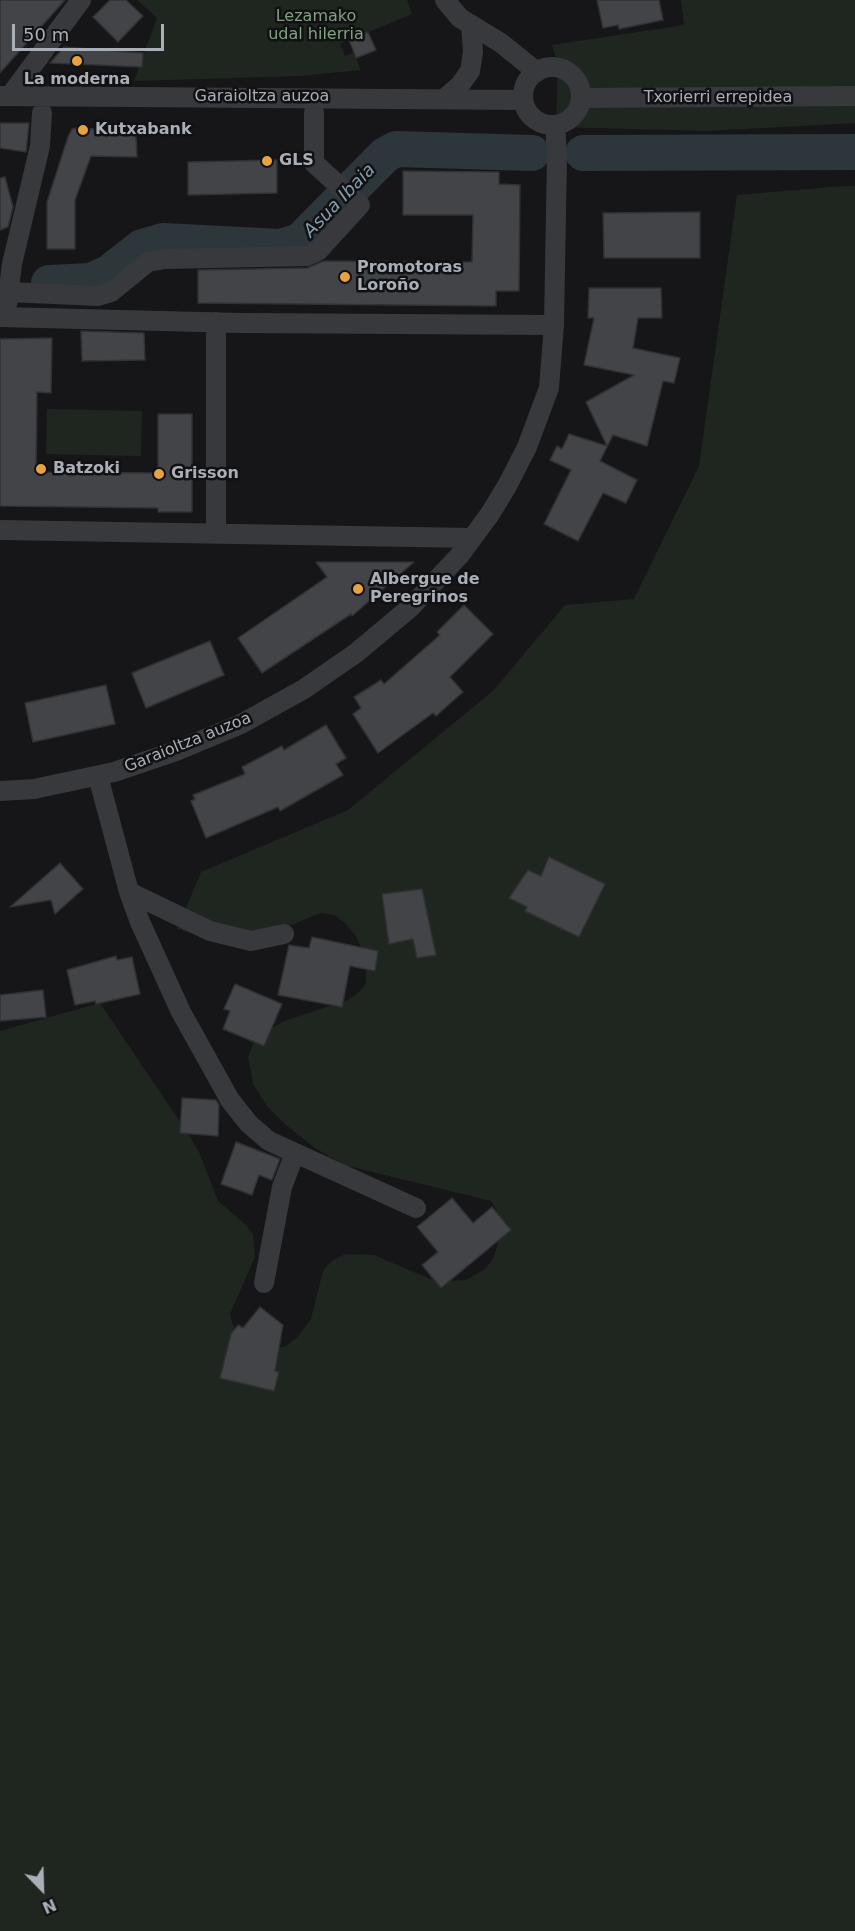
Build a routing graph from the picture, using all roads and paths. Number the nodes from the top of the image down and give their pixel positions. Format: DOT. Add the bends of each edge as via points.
graph roads {
  1 [pos="445,0"];
  2 [pos="79,3"];
  3 [pos="471,25"];
  4 [pos="537,72"];
  5 [pos="5,96"];
  6 [pos="855,96"];
  7 [pos="582,98"];
  8 [pos="444,99"];
  9 [pos="524,100"];
  10 [pos="314,112"];
  11 [pos="42,113"];
  12 [pos="555,125"];
  13 [pos="9,292"];
  14 [pos="2,322"];
  15 [pos="216,322"];
  16 [pos="555,325"];
  17 [pos="0,530"];
  18 [pos="216,534"];
  19 [pos="424,537"];
  20 [pos="472,538"];
  21 [pos="444,572"];
  22 [pos="98,776"];
  23 [pos="0,791"];
  24 [pos="129,892"];
  25 [pos="284,934"];
  26 [pos="295,1153"];
  27 [pos="416,1208"];
  28 [pos="264,1283"];
  1 -- 3 [label="street"];
  2 -- 5 [label="street"];
  3 -- 4 [label="street" via="501,42"];
  3 -- 8 [label="street" via="470,71"];
  4 -- 7 [label="street" via="549,67 573,75"];
  4 -- 9 [label="street" via="524,89"];
  5 -- 8 [label="street, Garaioltza auzoa"];
  6 -- 7 [label="street, Txorierri errepidea"];
  7 -- 12 [label="street" via="573,117"];
  8 -- 9 [label="street, Garaioltza auzoa"];
  9 -- 12 [label="street" via="534,119"];
  10 -- 13 [label="street" via="315,163 360,205 318,251 307,256 189,256 148,262 111,292 98,296"];
  11 -- 13 [label="street" via="40,146"];
  12 -- 16 [label="street, Garaioltza auzoa"];
  13 -- 14 [label="street"];
  14 -- 15 [label="street"];
  15 -- 16 [label="street"];
  15 -- 18 [label="street"];
  16 -- 20 [label="street, Garaioltza auzoa" via="549,388 527,447 502,496"];
  17 -- 18 [label="street"];
  18 -- 19 [label="street"];
  19 -- 20 [label="street"];
  19 -- 21 [label="street" via="441,557"];
  20 -- 21 [label="street, Garaioltza auzoa"];
  21 -- 22 [label="street, Garaioltza auzoa" via="411,607 356,653 304,689 242,724"];
  22 -- 23 [label="street, Garaioltza auzoa" via="34,789"];
  22 -- 24 [label="street"];
  24 -- 25 [label="street" via="210,931 251,941"];
  24 -- 26 [label="street" via="181,1012 230,1100 269,1141"];
  26 -- 27 [label="street"];
  26 -- 28 [label="street" via="282,1187"];
}
